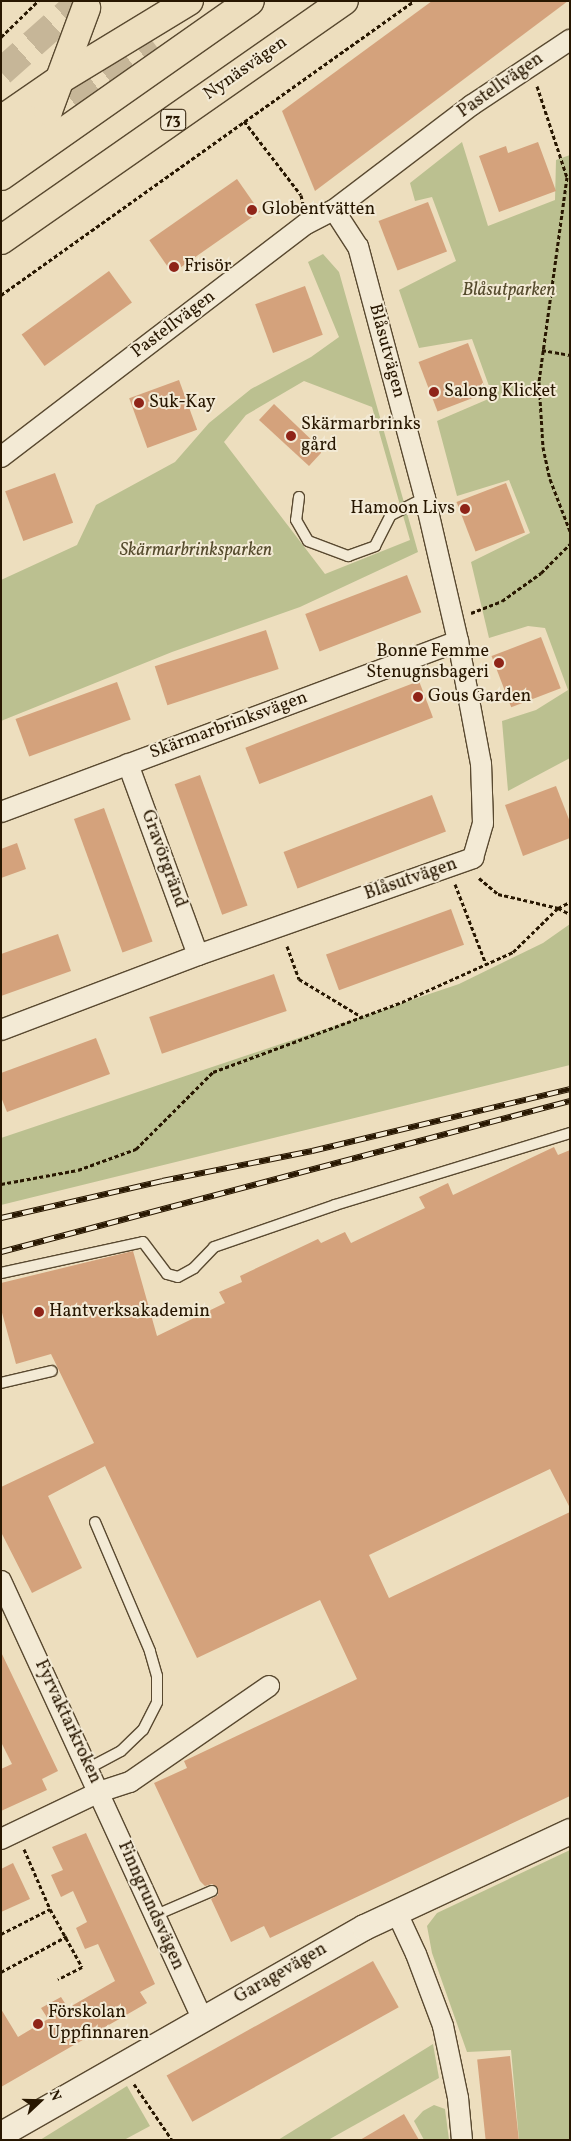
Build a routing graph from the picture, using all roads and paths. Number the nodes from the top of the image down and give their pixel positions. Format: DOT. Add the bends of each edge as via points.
graph roads {
  1 [pos="38,1"];
  2 [pos="189,1"];
  3 [pos="250,1"];
  4 [pos="344,1"];
  5 [pos="414,1"];
  6 [pos="86,8"];
  7 [pos="1,36"];
  8 [pos="570,40"];
  9 [pos="529,65"];
  10 [pos="60,80"];
  11 [pos="1,120"];
  12 [pos="244,121"];
  13 [pos="1,150"];
  14 [pos="1,176"];
  15 [pos="337,207"];
  16 [pos="306,224"];
  17 [pos="1,240"];
  18 [pos="1,296"];
  19 [pos="542,350"];
  20 [pos="570,355"];
  21 [pos="1,457"];
  22 [pos="298,497"];
  23 [pos="425,498"];
  24 [pos="570,531"];
  25 [pos="570,544"];
  26 [pos="453,620"];
  27 [pos="458,641"];
  28 [pos="128,764"];
  29 [pos="1,812"];
  30 [pos="473,858"];
  31 [pos="448,867"];
  32 [pos="570,902"];
  33 [pos="558,908"];
  34 [pos="570,914"];
  35 [pos="280,926"];
  36 [pos="198,955"];
  37 [pos="487,964"];
  38 [pos="362,1017"];
  39 [pos="1,1030"];
  40 [pos="570,1133"];
  41 [pos="1,1184"];
  42 [pos="1,1273"];
  43 [pos="52,1371"];
  44 [pos="1,1384"];
  45 [pos="95,1522"];
  46 [pos="1,1581"];
  47 [pos="269,1686"];
  48 [pos="89,1768"];
  49 [pos="99,1792"];
  50 [pos="570,1831"];
  51 [pos="9,1836"];
  52 [pos="212,1891"];
  53 [pos="50,1908"];
  54 [pos="396,1911"];
  55 [pos="156,1915"];
  56 [pos="1,1934"];
  57 [pos="67,1936"];
  58 [pos="1,1972"];
  59 [pos="58,1979"];
  60 [pos="202,2019"];
  61 [pos="135,2084"];
  62 [pos="1,2134"];
  63 [pos="172,2140"];
  64 [pos="462,2140"];
  1 -- 7 [label="path"];
  2 -- 10 [label="highway"];
  3 -- 14 [label="highway"];
  4 -- 17 [label="highway, Nynäsvägen / 73"];
  5 -- 12 [label="path"];
  6 -- 10 [label="highway"];
  8 -- 9 [label="street, Pastellvägen"];
  9 -- 15 [label="street, Pastellvägen"];
  9 -- 19 [label="path" via="567,177"];
  10 -- 11 [label="highway"];
  10 -- 13 [label="highway" via="48,112"];
  12 -- 16 [label="path" via="301,195"];
  12 -- 18 [label="path"];
  15 -- 16 [label="street, Pastellvägen"];
  15 -- 23 [label="street, Blåsutvägen" via="358,247"];
  16 -- 21 [label="street, Pastellvägen"];
  19 -- 20 [label="path"];
  19 -- 24 [label="path" via="539,382 543,447 550,479"];
  22 -- 23 [label="lane" via="296,520 308,541 348,556 375,546 391,515"];
  23 -- 26 [label="street, Blåsutvägen"];
  25 -- 26 [label="path" via="541,573 502,601"];
  26 -- 27 [label="street, Blåsutvägen"];
  27 -- 28 [label="street, Skärmarbrinksvägen"];
  27 -- 30 [label="street, Blåsutvägen" via="481,764 483,823"];
  28 -- 29 [label="street, Skärmarbrinksvägen"];
  28 -- 36 [label="street, Gravörgränd"];
  30 -- 31 [label="street, Blåsutvägen"];
  30 -- 33 [label="path" via="479,879 498,894"];
  31 -- 35 [label="street, Blåsutvägen"];
  31 -- 37 [label="path"];
  32 -- 33 [label="path"];
  33 -- 34 [label="path"];
  33 -- 37 [label="path" via="513,952"];
  35 -- 36 [label="street, Blåsutvägen"];
  35 -- 38 [label="path" via="299,979"];
  36 -- 39 [label="street, Blåsutvägen"];
  37 -- 38 [label="path"];
  38 -- 41 [label="path" via="213,1072 136,1149 78,1170"];
  40 -- 42 [label="lane" via="335,1205 214,1247 194,1268 178,1277 167,1274 143,1242"];
  43 -- 44 [label="lane"];
  45 -- 48 [label="lane" via="150,1651 156,1676 157,1702 143,1730 121,1751"];
  46 -- 48 [label="street, Fyrvaktarkroken"];
  47 -- 49 [label="street" via="130,1782"];
  48 -- 49 [label="street, Fyrvaktarkroken"];
  49 -- 51 [label="street, Fyrvaktarkroken"];
  49 -- 55 [label="street, Finngrundsvägen"];
  50 -- 54 [label="street, Garagevägen"];
  51 -- 53 [label="path"];
  52 -- 55 [label="lane"];
  53 -- 56 [label="path"];
  53 -- 57 [label="path"];
  54 -- 60 [label="street, Garagevägen"];
  54 -- 64 [label="street" via="443,2026 458,2098"];
  55 -- 60 [label="street, Finngrundsvägen"];
  57 -- 58 [label="path"];
  57 -- 59 [label="path" via="82,1967"];
  60 -- 62 [label="street, Garagevägen"];
  61 -- 63 [label="path"];
}
